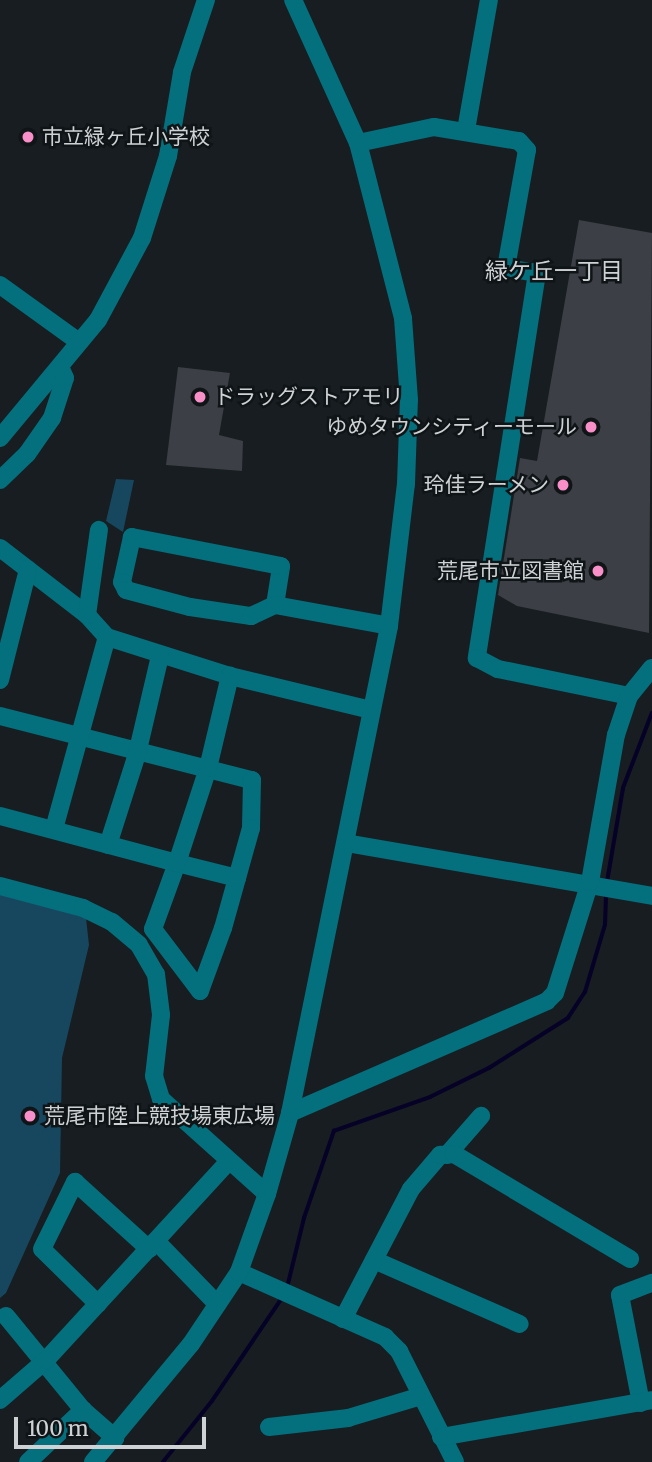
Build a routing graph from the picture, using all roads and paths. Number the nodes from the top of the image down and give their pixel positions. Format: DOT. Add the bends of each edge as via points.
graph roads {
  1 [pos="206,0"];
  2 [pos="293,0"];
  3 [pos="489,0"];
  4 [pos="466,130"];
  5 [pos="358,143"];
  6 [pos="0,285"];
  7 [pos="79,342"];
  8 [pos="60,367"];
  9 [pos="0,438"];
  10 [pos="0,480"];
  11 [pos="99,530"];
  12 [pos="1,552"];
  13 [pos="28,569"];
  14 [pos="275,605"];
  15 [pos="87,615"];
  16 [pos="389,626"];
  17 [pos="107,637"];
  18 [pos="160,656"];
  19 [pos="652,668"];
  20 [pos="230,676"];
  21 [pos="0,680"];
  22 [pos="629,696"];
  23 [pos="371,710"];
  24 [pos="0,716"];
  25 [pos="80,739"];
  26 [pos="137,754"];
  27 [pos="208,768"];
  28 [pos="0,816"];
  29 [pos="54,829"];
  30 [pos="346,843"];
  31 [pos="108,845"];
  32 [pos="177,863"];
  33 [pos="236,878"];
  34 [pos="593,883"];
  35 [pos="0,886"];
  36 [pos="647,895"];
  37 [pos="290,1113"];
  38 [pos="481,1116"];
  39 [pos="447,1155"];
  40 [pos="229,1161"];
  41 [pos="267,1194"];
  42 [pos="152,1245"];
  43 [pos="630,1259"];
  44 [pos="374,1260"];
  45 [pos="239,1272"];
  46 [pos="652,1283"];
  47 [pos="98,1304"];
  48 [pos="218,1304"];
  49 [pos="6,1316"];
  50 [pos="343,1318"];
  51 [pos="520,1324"];
  52 [pos="44,1362"];
  53 [pos="3,1390"];
  54 [pos="421,1396"];
  55 [pos="646,1401"];
  56 [pos="83,1410"];
  57 [pos="269,1427"];
  58 [pos="441,1437"];
  59 [pos="115,1438"];
  60 [pos="28,1462"];
  61 [pos="93,1462"];
  62 [pos="455,1462"];
  1 -- 7 [label="street" via="182,72 168,156 142,238 98,320"];
  2 -- 5 [label="street"];
  3 -- 4 [label="street"];
  4 -- 5 [label="street" via="408,129"];
  4 -- 22 [label="street" via="519,141 527,150 506,268 537,273 477,659 498,669"];
  5 -- 16 [label="street" via="408,351 407,484"];
  6 -- 7 [label="street"];
  7 -- 8 [label="street"];
  8 -- 9 [label="street"];
  8 -- 10 [label="street" via="65,378 51,418 27,454"];
  11 -- 15 [label="street"];
  12 -- 13 [label="street"];
  13 -- 15 [label="street"];
  13 -- 21 [label="street"];
  14 -- 14 [label="street" via="251,616 190,607 126,590 122,582 132,537 281,566"];
  14 -- 16 [label="street"];
  15 -- 17 [label="street"];
  16 -- 23 [label="street"];
  17 -- 18 [label="street"];
  17 -- 25 [label="street"];
  18 -- 20 [label="street"];
  18 -- 26 [label="street"];
  19 -- 22 [label="street"];
  20 -- 23 [label="street"];
  20 -- 27 [label="street"];
  22 -- 34 [label="street" via="615,735"];
  23 -- 30 [label="street"];
  24 -- 25 [label="street"];
  25 -- 26 [label="street"];
  25 -- 29 [label="street"];
  26 -- 27 [label="street"];
  26 -- 31 [label="street"];
  27 -- 32 [label="street"];
  27 -- 33 [label="street" via="252,780 251,828"];
  28 -- 29 [label="street"];
  29 -- 31 [label="street"];
  30 -- 34 [label="street"];
  30 -- 37 [label="street"];
  31 -- 32 [label="street"];
  32 -- 33 [label="street"];
  32 -- 33 [label="street" via="153,929 200,991"];
  34 -- 36 [label="street"];
  34 -- 37 [label="street" via="555,993 547,1001"];
  35 -- 40 [label="street" via="83,908 112,922 139,945 156,974 161,1015 154,1076 161,1099"];
  37 -- 41 [label="street"];
  38 -- 39 [label="street"];
  39 -- 43 [label="street" via="454,1154"];
  39 -- 44 [label="street" via="440,1155 411,1189"];
  40 -- 41 [label="street"];
  40 -- 42 [label="street"];
  41 -- 45 [label="street"];
  42 -- 47 [label="street"];
  42 -- 47 [label="street" via="75,1182 42,1249"];
  42 -- 48 [label="street"];
  44 -- 50 [label="street"];
  44 -- 51 [label="street"];
  45 -- 48 [label="street"];
  45 -- 50 [label="street"];
  46 -- 55 [label="street" via="620,1295"];
  47 -- 52 [label="street"];
  48 -- 59 [label="street"];
  49 -- 52 [label="street"];
  50 -- 54 [label="street" via="384,1337 399,1351"];
  52 -- 53 [label="street"];
  52 -- 56 [label="street"];
  54 -- 57 [label="street" via="348,1418"];
  54 -- 58 [label="street"];
  55 -- 58 [label="street"];
  56 -- 59 [label="street"];
  56 -- 60 [label="street"];
  58 -- 62 [label="street"];
  59 -- 61 [label="street"];
}
